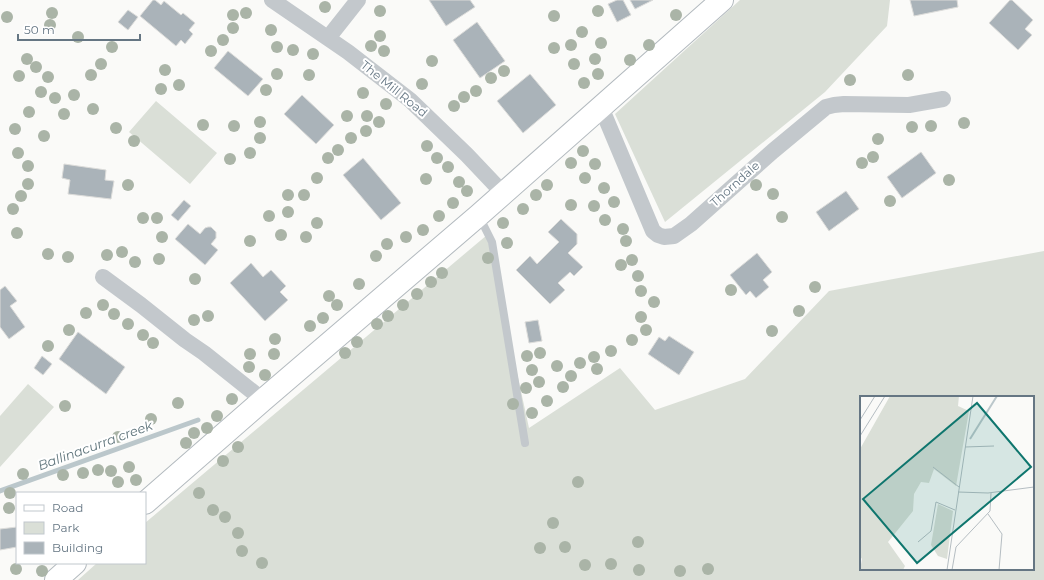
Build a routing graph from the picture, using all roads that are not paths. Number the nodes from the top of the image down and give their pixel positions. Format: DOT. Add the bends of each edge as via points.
graph roads {
  1 [pos="272,0"];
  2 [pos="358,0"];
  3 [pos="722,0"];
  4 [pos="328,38"];
  5 [pos="943,99"];
  6 [pos="601,107"];
  7 [pos="503,193"];
  8 [pos="479,215"];
  9 [pos="103,277"];
  10 [pos="263,400"];
  11 [pos="525,443"];
  12 [pos="146,502"];
  13 [pos="74,564"];
  14 [pos="56,580"];
  1 -- 4 [label="street, The Mill Road"];
  2 -- 4 [label="street"];
  3 -- 6 [label="street"];
  4 -- 7 [label="street, The Mill Road" via="410,100"];
  5 -- 6 [label="street, Thorndale" via="909,105 834,104 826,107 691,224 674,236 664,237 654,231"];
  6 -- 7 [label="street"];
  7 -- 8 [label="street"];
  8 -- 10 [label="street"];
  8 -- 11 [label="lane" via="492,242"];
  9 -- 10 [label="street"];
  10 -- 12 [label="street"];
  13 -- 14 [label="street"];
}
